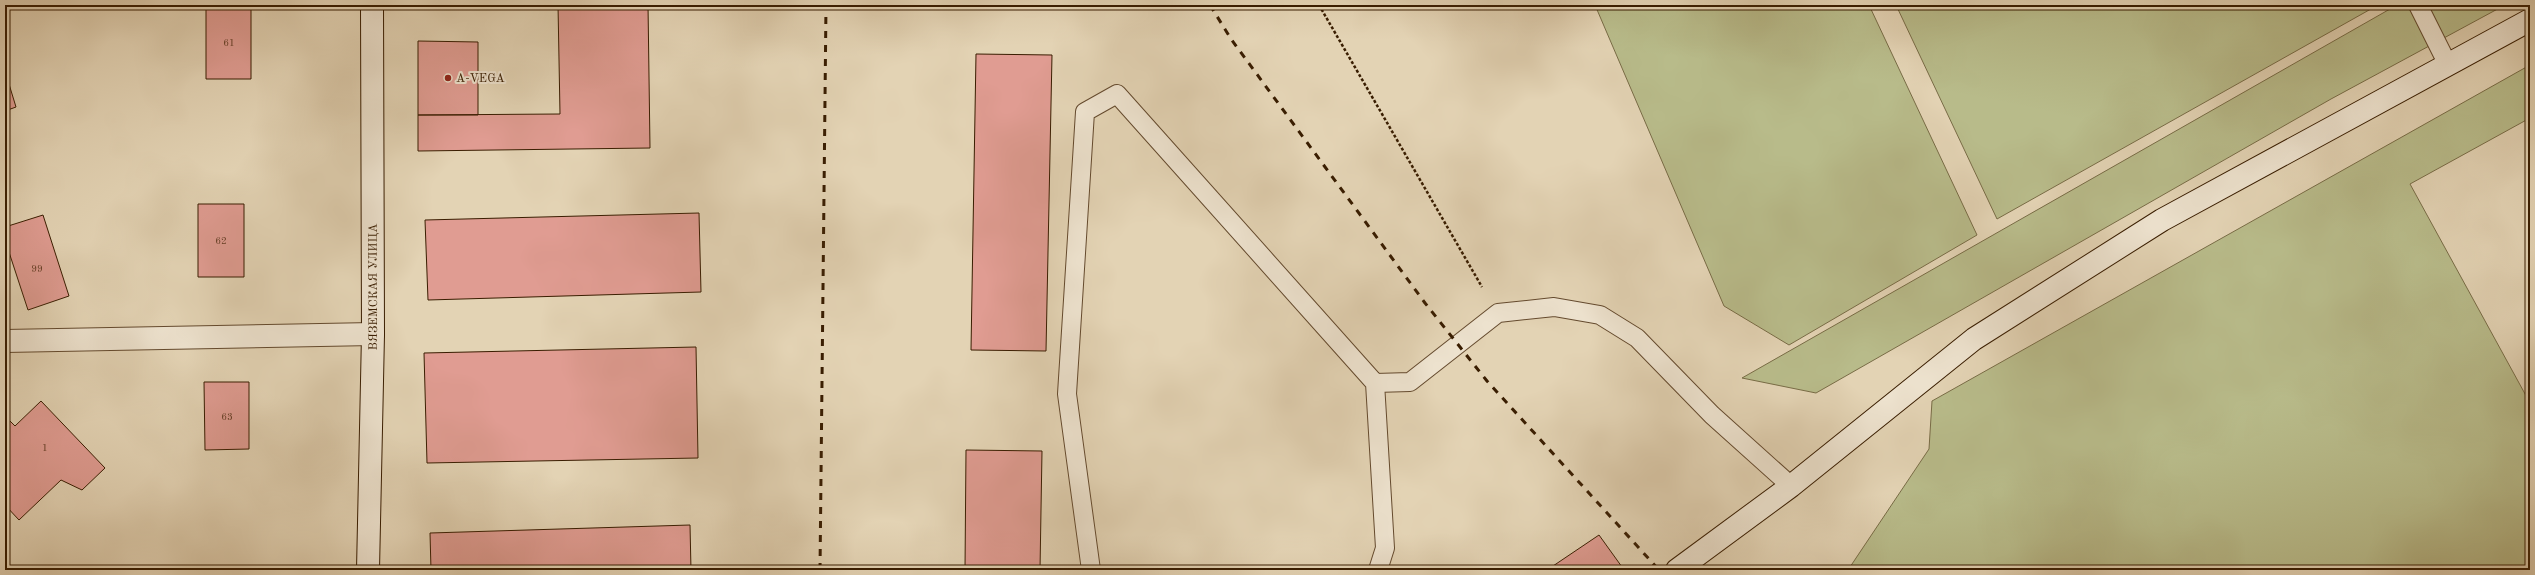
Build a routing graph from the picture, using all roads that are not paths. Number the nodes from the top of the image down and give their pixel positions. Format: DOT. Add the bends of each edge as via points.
graph roads {
  1 [pos="372,5"];
  2 [pos="2418,5"];
  3 [pos="2530,20"];
  4 [pos="2448,65"];
  5 [pos="373,334"];
  6 [pos="5,340"];
  7 [pos="1375,383"];
  8 [pos="1791,486"];
  9 [pos="368,570"];
  10 [pos="1091,570"];
  11 [pos="1378,570"];
  12 [pos="1677,570"];
  1 -- 5 [label="main road, ВЯЗЕМСКАЯ УЛИЦА"];
  2 -- 4 [label="lane"];
  3 -- 4 [label="main road"];
  4 -- 8 [label="main road" via="2162,220 1974,339"];
  5 -- 6 [label="main road"];
  5 -- 9 [label="main road, ВЯЗЕМСКАЯ УЛИЦА"];
  7 -- 8 [label="lane" via="1410,382 1498,313 1554,307 1600,315 1637,338 1712,415"];
  7 -- 10 [label="lane" via="1117,94 1085,112 1067,394"];
  7 -- 11 [label="lane" via="1385,548"];
  8 -- 12 [label="main road"];
}
